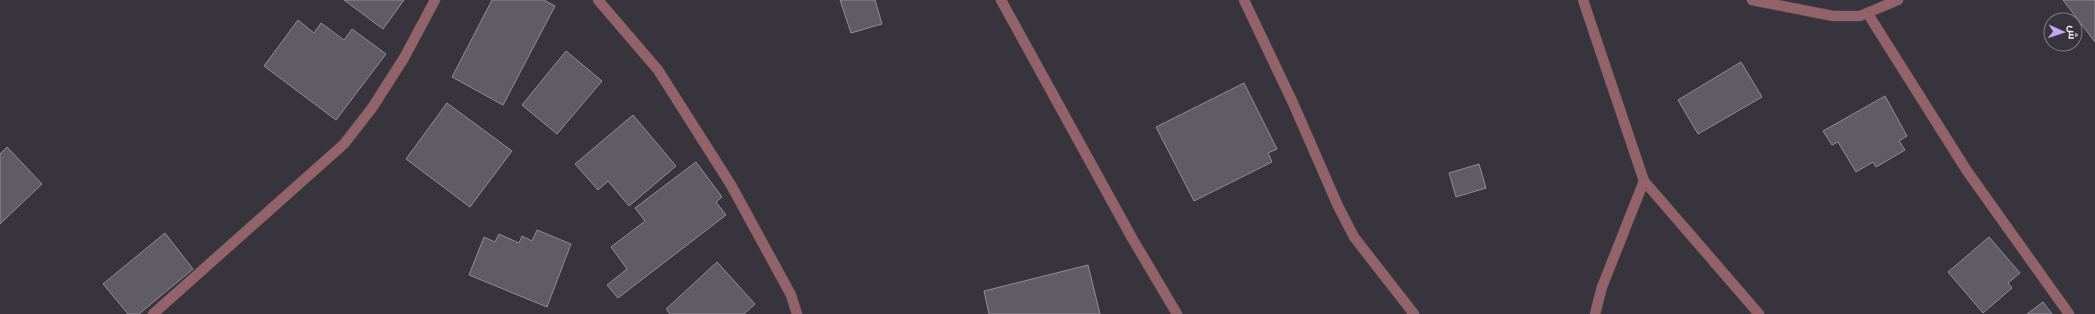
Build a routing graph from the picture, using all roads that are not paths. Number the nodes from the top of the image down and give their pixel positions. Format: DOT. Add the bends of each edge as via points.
graph roads {
  1 [pos="435,0"];
  2 [pos="598,0"];
  3 [pos="1001,0"];
  4 [pos="1244,0"];
  5 [pos="1582,0"];
  6 [pos="1752,0"];
  7 [pos="1898,0"];
  8 [pos="1868,14"];
  9 [pos="1644,181"];
  10 [pos="153,314"];
  11 [pos="796,314"];
  12 [pos="1177,314"];
  13 [pos="1414,314"];
  14 [pos="1595,314"];
  15 [pos="1759,314"];
  16 [pos="2069,314"];
  1 -- 10 [label="street" via="404,58 372,108 344,144"];
  2 -- 11 [label="street" via="658,70 731,185 791,295"];
  3 -- 12 [label="street" via="1132,238"];
  4 -- 13 [label="street" via="1354,237"];
  5 -- 9 [label="street"];
  6 -- 8 [label="street" via="1833,16"];
  7 -- 8 [label="street"];
  8 -- 16 [label="street" via="1967,170"];
  9 -- 14 [label="street" via="1602,287"];
  9 -- 15 [label="street"];
}
